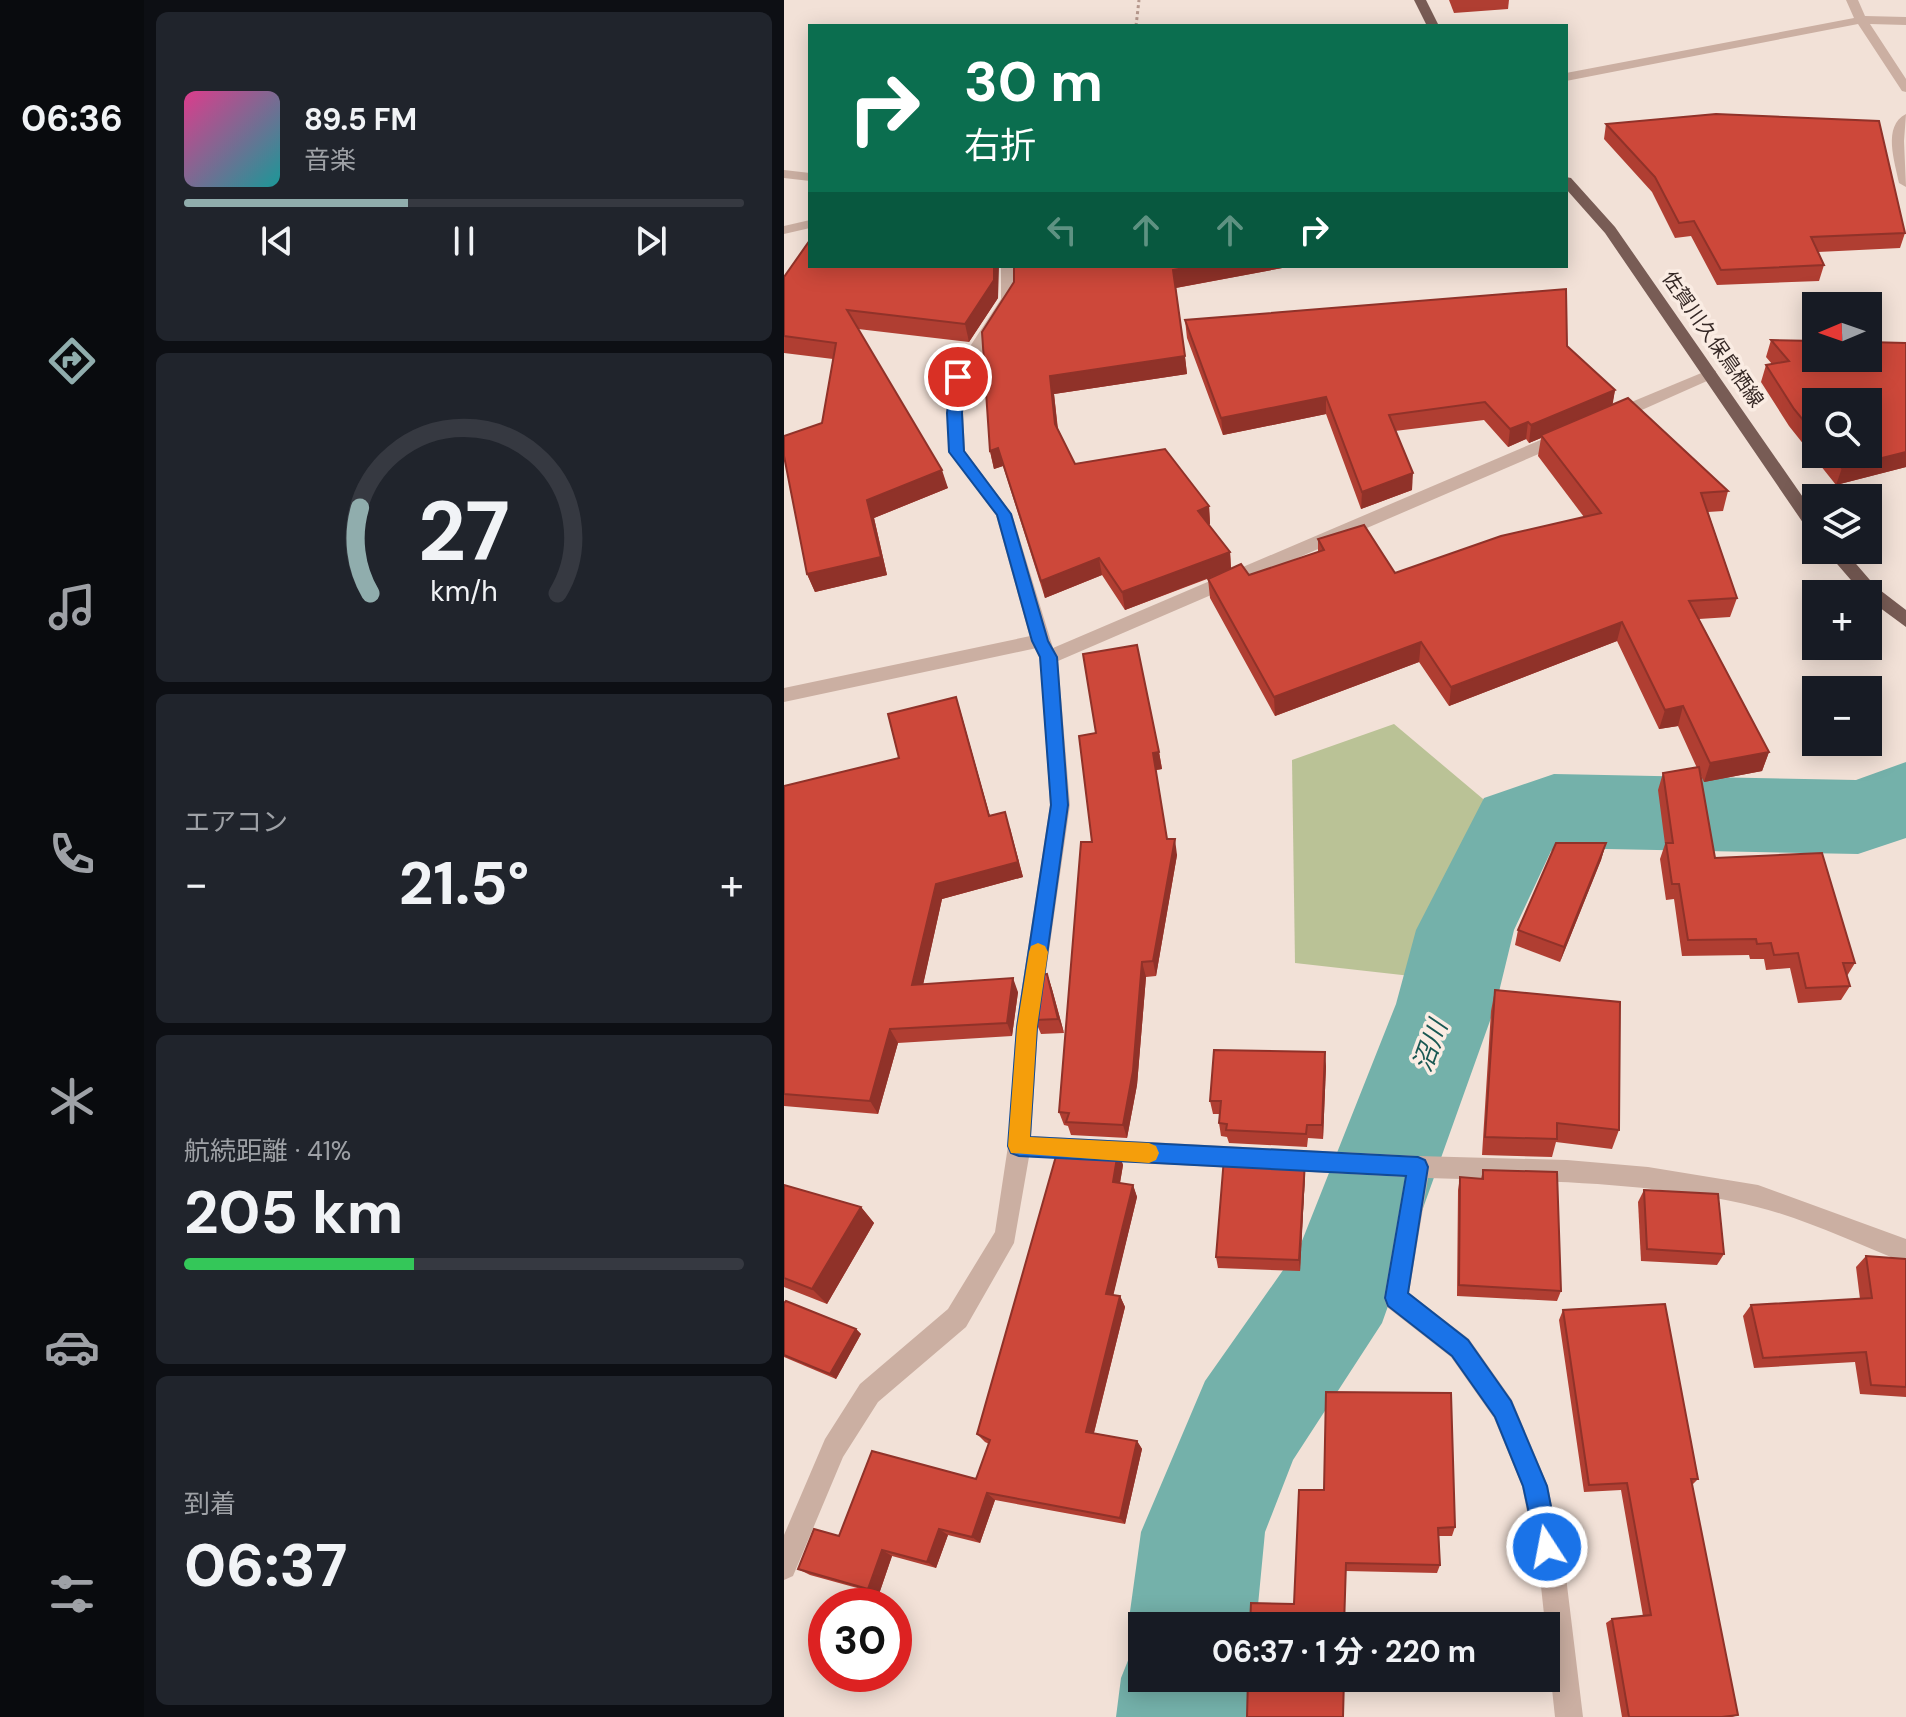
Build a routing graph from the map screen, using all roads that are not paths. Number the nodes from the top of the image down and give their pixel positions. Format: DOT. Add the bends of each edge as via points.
graph roads {
  1 [pos="1420,0"];
  2 [pos="1852,0"];
  3 [pos="1861,20"];
  4 [pos="1906,21"];
  5 [pos="1432,24"];
  6 [pos="1568,77"];
  7 [pos="1906,88"];
  8 [pos="1906,118"];
  9 [pos="784,174"];
  10 [pos="808,177"];
  11 [pos="1568,183"];
  12 [pos="1906,183"];
  13 [pos="808,224"];
  14 [pos="784,230"];
  15 [pos="1008,268"];
  16 [pos="1711,374"];
  17 [pos="1802,508"];
  18 [pos="1846,564"];
  19 [pos="1906,620"];
  20 [pos="1044,649"];
  21 [pos="784,695"];
  22 [pos="1019,1146"];
  23 [pos="1418,1167"];
  24 [pos="1906,1251"];
  25 [pos="784,1567"];
  26 [pos="1569,1717"];
  1 -- 5 [label="main road"];
  2 -- 3 [label="street"];
  3 -- 4 [label="street"];
  3 -- 6 [label="street"];
  3 -- 7 [label="street"];
  8 -- 12 [label="street" via="1897,141"];
  9 -- 10 [label="street"];
  11 -- 16 [label="main road, 佐賀川久保鳥栖線" via="1610,230"];
  13 -- 14 [label="street"];
  15 -- 20 [label="street" via="1008,299 958,377 957,452 1004,514"];
  16 -- 17 [label="main road, 佐賀川久保鳥栖線"];
  16 -- 20 [label="street"];
  18 -- 19 [label="main road"];
  20 -- 21 [label="street"];
  20 -- 22 [label="street" via="1060,805 1027,1027"];
  22 -- 23 [label="street"];
  22 -- 25 [label="street" via="1006,1235 957,1318 869,1393 834,1448"];
  23 -- 24 [label="street" via="1594,1173 1758,1196"];
  23 -- 26 [label="street" via="1396,1298 1460,1348 1503,1409 1530,1473 1553,1577"];
}
